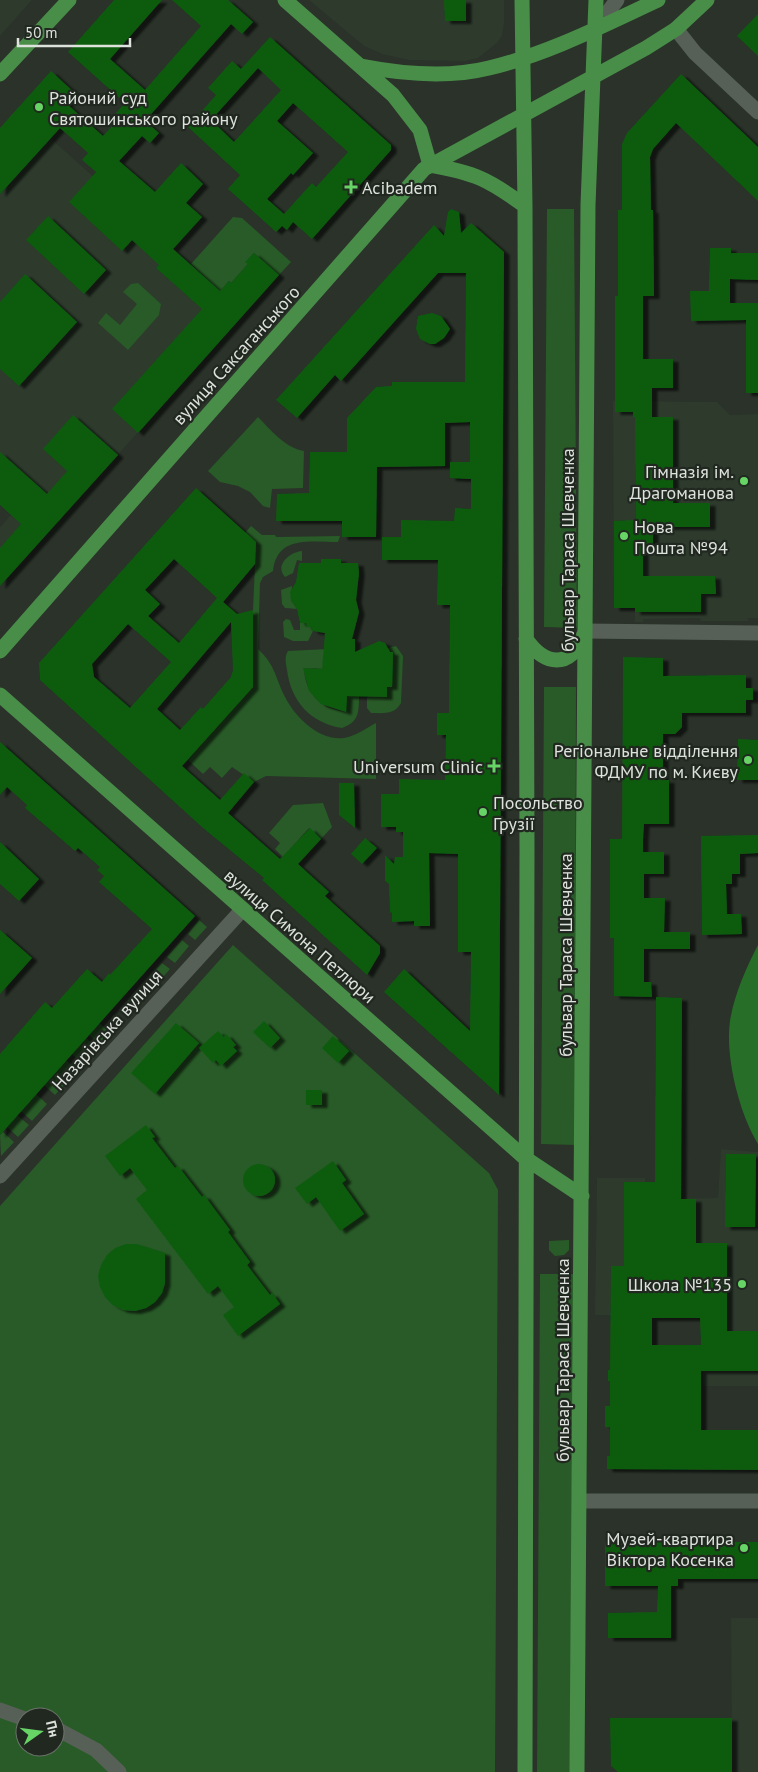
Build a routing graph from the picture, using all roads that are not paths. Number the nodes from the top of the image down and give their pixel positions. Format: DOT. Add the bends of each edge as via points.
graph roads {
  1 [pos="69,0"];
  2 [pos="285,0"];
  3 [pos="522,0"];
  4 [pos="596,0"];
  5 [pos="618,0"];
  6 [pos="658,0"];
  7 [pos="707,0"];
  8 [pos="596,28"];
  9 [pos="676,29"];
  10 [pos="522,60"];
  11 [pos="361,66"];
  12 [pos="0,74"];
  13 [pos="593,78"];
  14 [pos="758,112"];
  15 [pos="523,113"];
  16 [pos="430,165"];
  17 [pos="525,206"];
  18 [pos="585,631"];
  19 [pos="758,633"];
  20 [pos="526,639"];
  21 [pos="0,651"];
  22 [pos="0,695"];
  23 [pos="242,910"];
  24 [pos="525,1158"];
  25 [pos="0,1176"];
  26 [pos="582,1196"];
  27 [pos="580,1501"];
  28 [pos="758,1502"];
  29 [pos="0,1710"];
  30 [pos="15,1715"];
  31 [pos="65,1733"];
  32 [pos="120,1772"];
  33 [pos="525,1772"];
  34 [pos="577,1772"];
  1 -- 12 [label="main road"];
  2 -- 11 [label="main road"];
  3 -- 10 [label="main road, бульвар Тараса Шевченка"];
  4 -- 8 [label="main road, бульвар Тараса Шевченка"];
  5 -- 8 [label="street"];
  6 -- 8 [label="main road"];
  7 -- 9 [label="main road, вулиця Саксаганського"];
  8 -- 10 [label="main road"];
  8 -- 13 [label="main road, бульвар Тараса Шевченка"];
  9 -- 13 [label="main road, вулиця Саксаганського"];
  9 -- 14 [label="street" via="695,53"];
  10 -- 11 [label="main road" via="488,69 446,73"];
  10 -- 15 [label="main road, бульвар Тараса Шевченка"];
  11 -- 16 [label="main road" via="415,120 426,142"];
  13 -- 15 [label="main road, вулиця Саксаганського"];
  13 -- 18 [label="main road, бульвар Тараса Шевченка" via="588,205"];
  15 -- 16 [label="main road, вулиця Саксаганського"];
  15 -- 17 [label="main road, бульвар Тараса Шевченка"];
  16 -- 17 [label="main road" via="462,170 484,178"];
  16 -- 21 [label="main road, вулиця Саксаганського"];
  17 -- 20 [label="main road, бульвар Тараса Шевченка"];
  18 -- 19 [label="street"];
  18 -- 20 [label="main road" via="575,652 560,660 537,654"];
  18 -- 26 [label="main road, бульвар Тараса Шевченка"];
  20 -- 24 [label="main road, бульвар Тараса Шевченка"];
  22 -- 23 [label="main road, вулиця Симона Петлюри"];
  23 -- 24 [label="main road, вулиця Симона Петлюри"];
  23 -- 25 [label="street, Назарівська вулиця"];
  24 -- 26 [label="main road, вулиця Симона Петлюри"];
  24 -- 33 [label="main road, бульвар Тараса Шевченка"];
  26 -- 27 [label="main road, бульвар Тараса Шевченка"];
  27 -- 28 [label="street"];
  27 -- 34 [label="main road, бульвар Тараса Шевченка"];
  29 -- 30 [label="street"];
  31 -- 32 [label="street" via="96,1750"];
}
